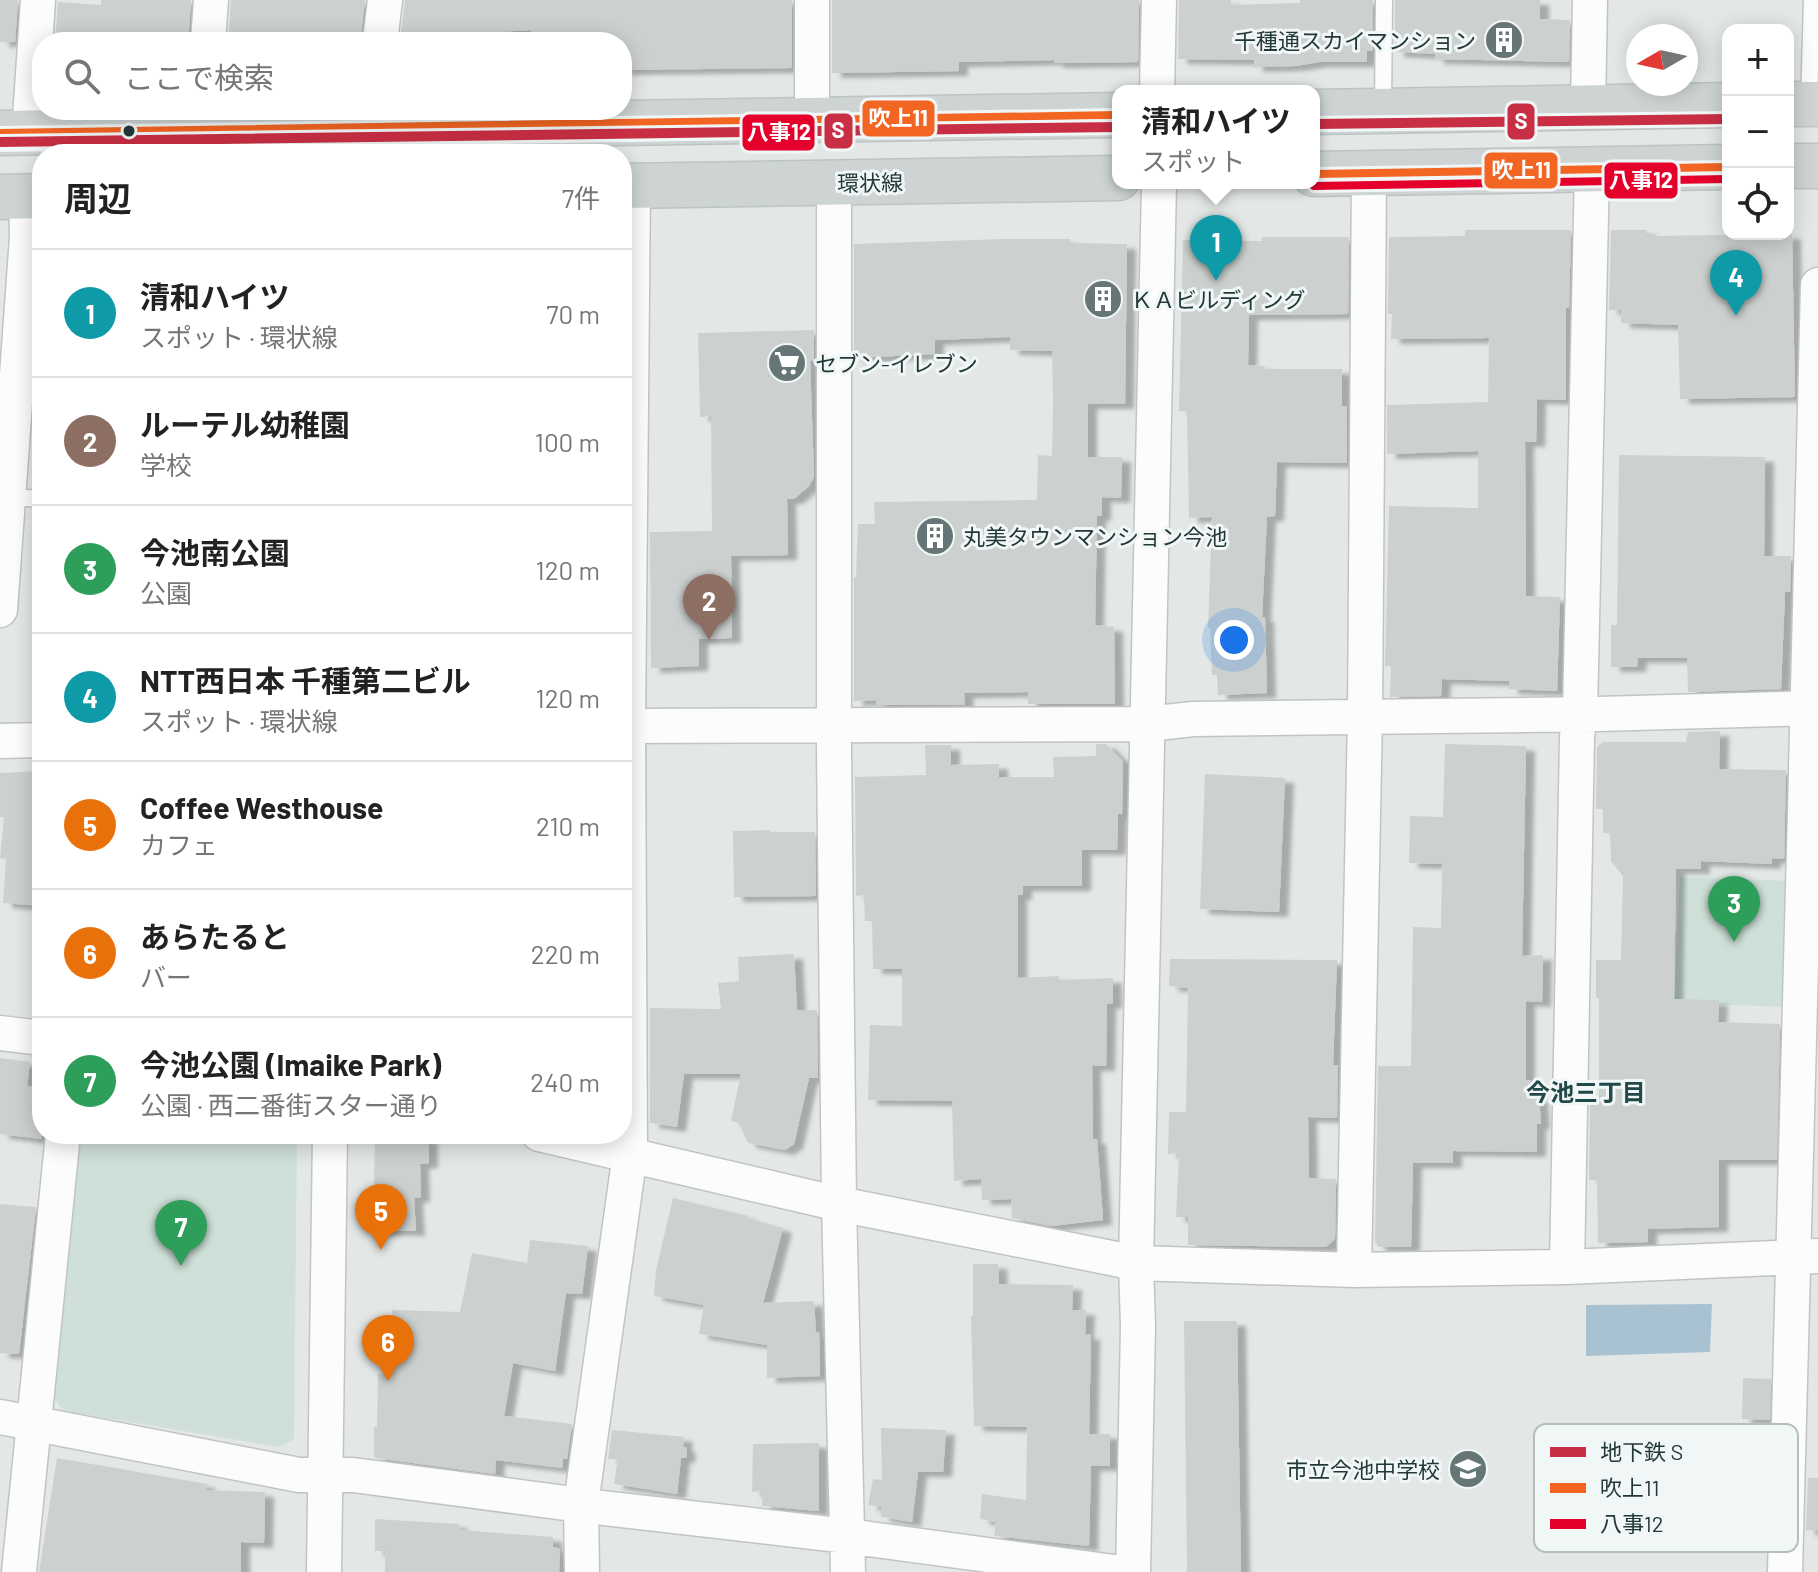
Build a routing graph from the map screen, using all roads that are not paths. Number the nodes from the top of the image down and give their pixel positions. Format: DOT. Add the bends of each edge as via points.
graph roads {
  1 [pos="38,0"];
  2 [pos="211,0"];
  3 [pos="385,0"];
  4 [pos="812,0"];
  5 [pos="1159,0"];
  6 [pos="1384,0"];
  7 [pos="1590,0"];
  8 [pos="1812,0"];
  9 [pos="32,32"];
  10 [pos="209,32"];
  11 [pos="381,32"];
  12 [pos="32,33"];
  13 [pos="1157,85"];
  14 [pos="1805,104"];
  15 [pos="1722,105"];
  16 [pos="1588,107"];
  17 [pos="1383,111"];
  18 [pos="1320,112"];
  19 [pos="1112,115"];
  20 [pos="201,120"];
  21 [pos="812,120"];
  22 [pos="370,130"];
  23 [pos="14,133"];
  24 [pos="1794,166"];
  25 [pos="1818,166"];
  26 [pos="1722,167"];
  27 [pos="1592,170"];
  28 [pos="1320,174"];
  29 [pos="1369,174"];
  30 [pos="1112,178"];
  31 [pos="834,183"];
  32 [pos="632,186"];
  33 [pos="1159,189"];
  34 [pos="23,196"];
  35 [pos="1818,285"];
  36 [pos="4,462"];
  37 [pos="8,497"];
  38 [pos="32,498"];
  39 [pos="0,610"];
  40 [pos="1812,708"];
  41 [pos="1580,713"];
  42 [pos="1365,715"];
  43 [pos="835,724"];
  44 [pos="1148,724"];
  45 [pos="632,726"];
  46 [pos="32,740"];
  47 [pos="0,741"];
  48 [pos="0,1033"];
  49 [pos="32,1037"];
  50 [pos="62,1144"];
  51 [pos="330,1144"];
  52 [pos="584,1144"];
  53 [pos="630,1144"];
  54 [pos="630,1154"];
  55 [pos="839,1204"];
  56 [pos="1807,1256"];
  57 [pos="1136,1263"];
  58 [pos="1567,1267"];
  59 [pos="1354,1270"];
  60 [pos="0,1417"];
  61 [pos="34,1424"];
  62 [pos="1795,1424"];
  63 [pos="325,1474"];
  64 [pos="581,1504"];
  65 [pos="847,1536"];
  66 [pos="1786,1552"];
  67 [pos="19,1572"];
  68 [pos="324,1572"];
  69 [pos="582,1572"];
  70 [pos="848,1572"];
  71 [pos="1114,1572"];
  72 [pos="1133,1572"];
  73 [pos="1785,1572"];
  1 -- 9 [label="street"];
  2 -- 10 [label="street"];
  3 -- 11 [label="street"];
  4 -- 21 [label="street"];
  5 -- 13 [label="street"];
  6 -- 17 [label="lane"];
  7 -- 16 [label="street"];
  8 -- 14 [label="lane"];
  12 -- 23 [label="street"];
  15 -- 16 [label="main road"];
  16 -- 17 [label="main road"];
  17 -- 18 [label="main road"];
  19 -- 21 [label="main road"];
  20 -- 22 [label="main road"];
  20 -- 23 [label="main road"];
  21 -- 22 [label="main road"];
  24 -- 25 [label="main road"];
  26 -- 27 [label="main road"];
  27 -- 29 [label="main road"];
  27 -- 41 [label="street"];
  28 -- 29 [label="main road"];
  29 -- 42 [label="street"];
  30 -- 31 [label="main road, 環状線"];
  31 -- 32 [label="main road, 環状線"];
  31 -- 43 [label="street"];
  33 -- 44 [label="street"];
  34 -- 36 [label="street" via="27,237"];
  35 -- 40 [label="street"];
  36 -- 37 [label="street"];
  37 -- 38 [label="lane"];
  37 -- 39 [label="street"];
  40 -- 41 [label="street"];
  40 -- 56 [label="street"];
  41 -- 42 [label="street"];
  41 -- 58 [label="street"];
  42 -- 44 [label="street"];
  42 -- 59 [label="street"];
  43 -- 44 [label="street"];
  43 -- 45 [label="street"];
  43 -- 55 [label="street"];
  44 -- 57 [label="street"];
  46 -- 47 [label="street"];
  48 -- 49 [label="street"];
  50 -- 61 [label="street"];
  51 -- 63 [label="street"];
  52 -- 54 [label="street"];
  53 -- 54 [label="street"];
  54 -- 55 [label="street"];
  54 -- 64 [label="street"];
  55 -- 57 [label="street"];
  55 -- 65 [label="street"];
  56 -- 58 [label="street"];
  56 -- 62 [label="street"];
  57 -- 59 [label="street"];
  57 -- 72 [label="street"];
  58 -- 59 [label="street"];
  60 -- 61 [label="street"];
  61 -- 63 [label="street" via="299,1475"];
  61 -- 67 [label="street"];
  63 -- 64 [label="street"];
  63 -- 68 [label="street"];
  64 -- 65 [label="street"];
  64 -- 69 [label="street"];
  65 -- 70 [label="street"];
  65 -- 71 [label="street"];
  66 -- 73 [label="street"];
}
